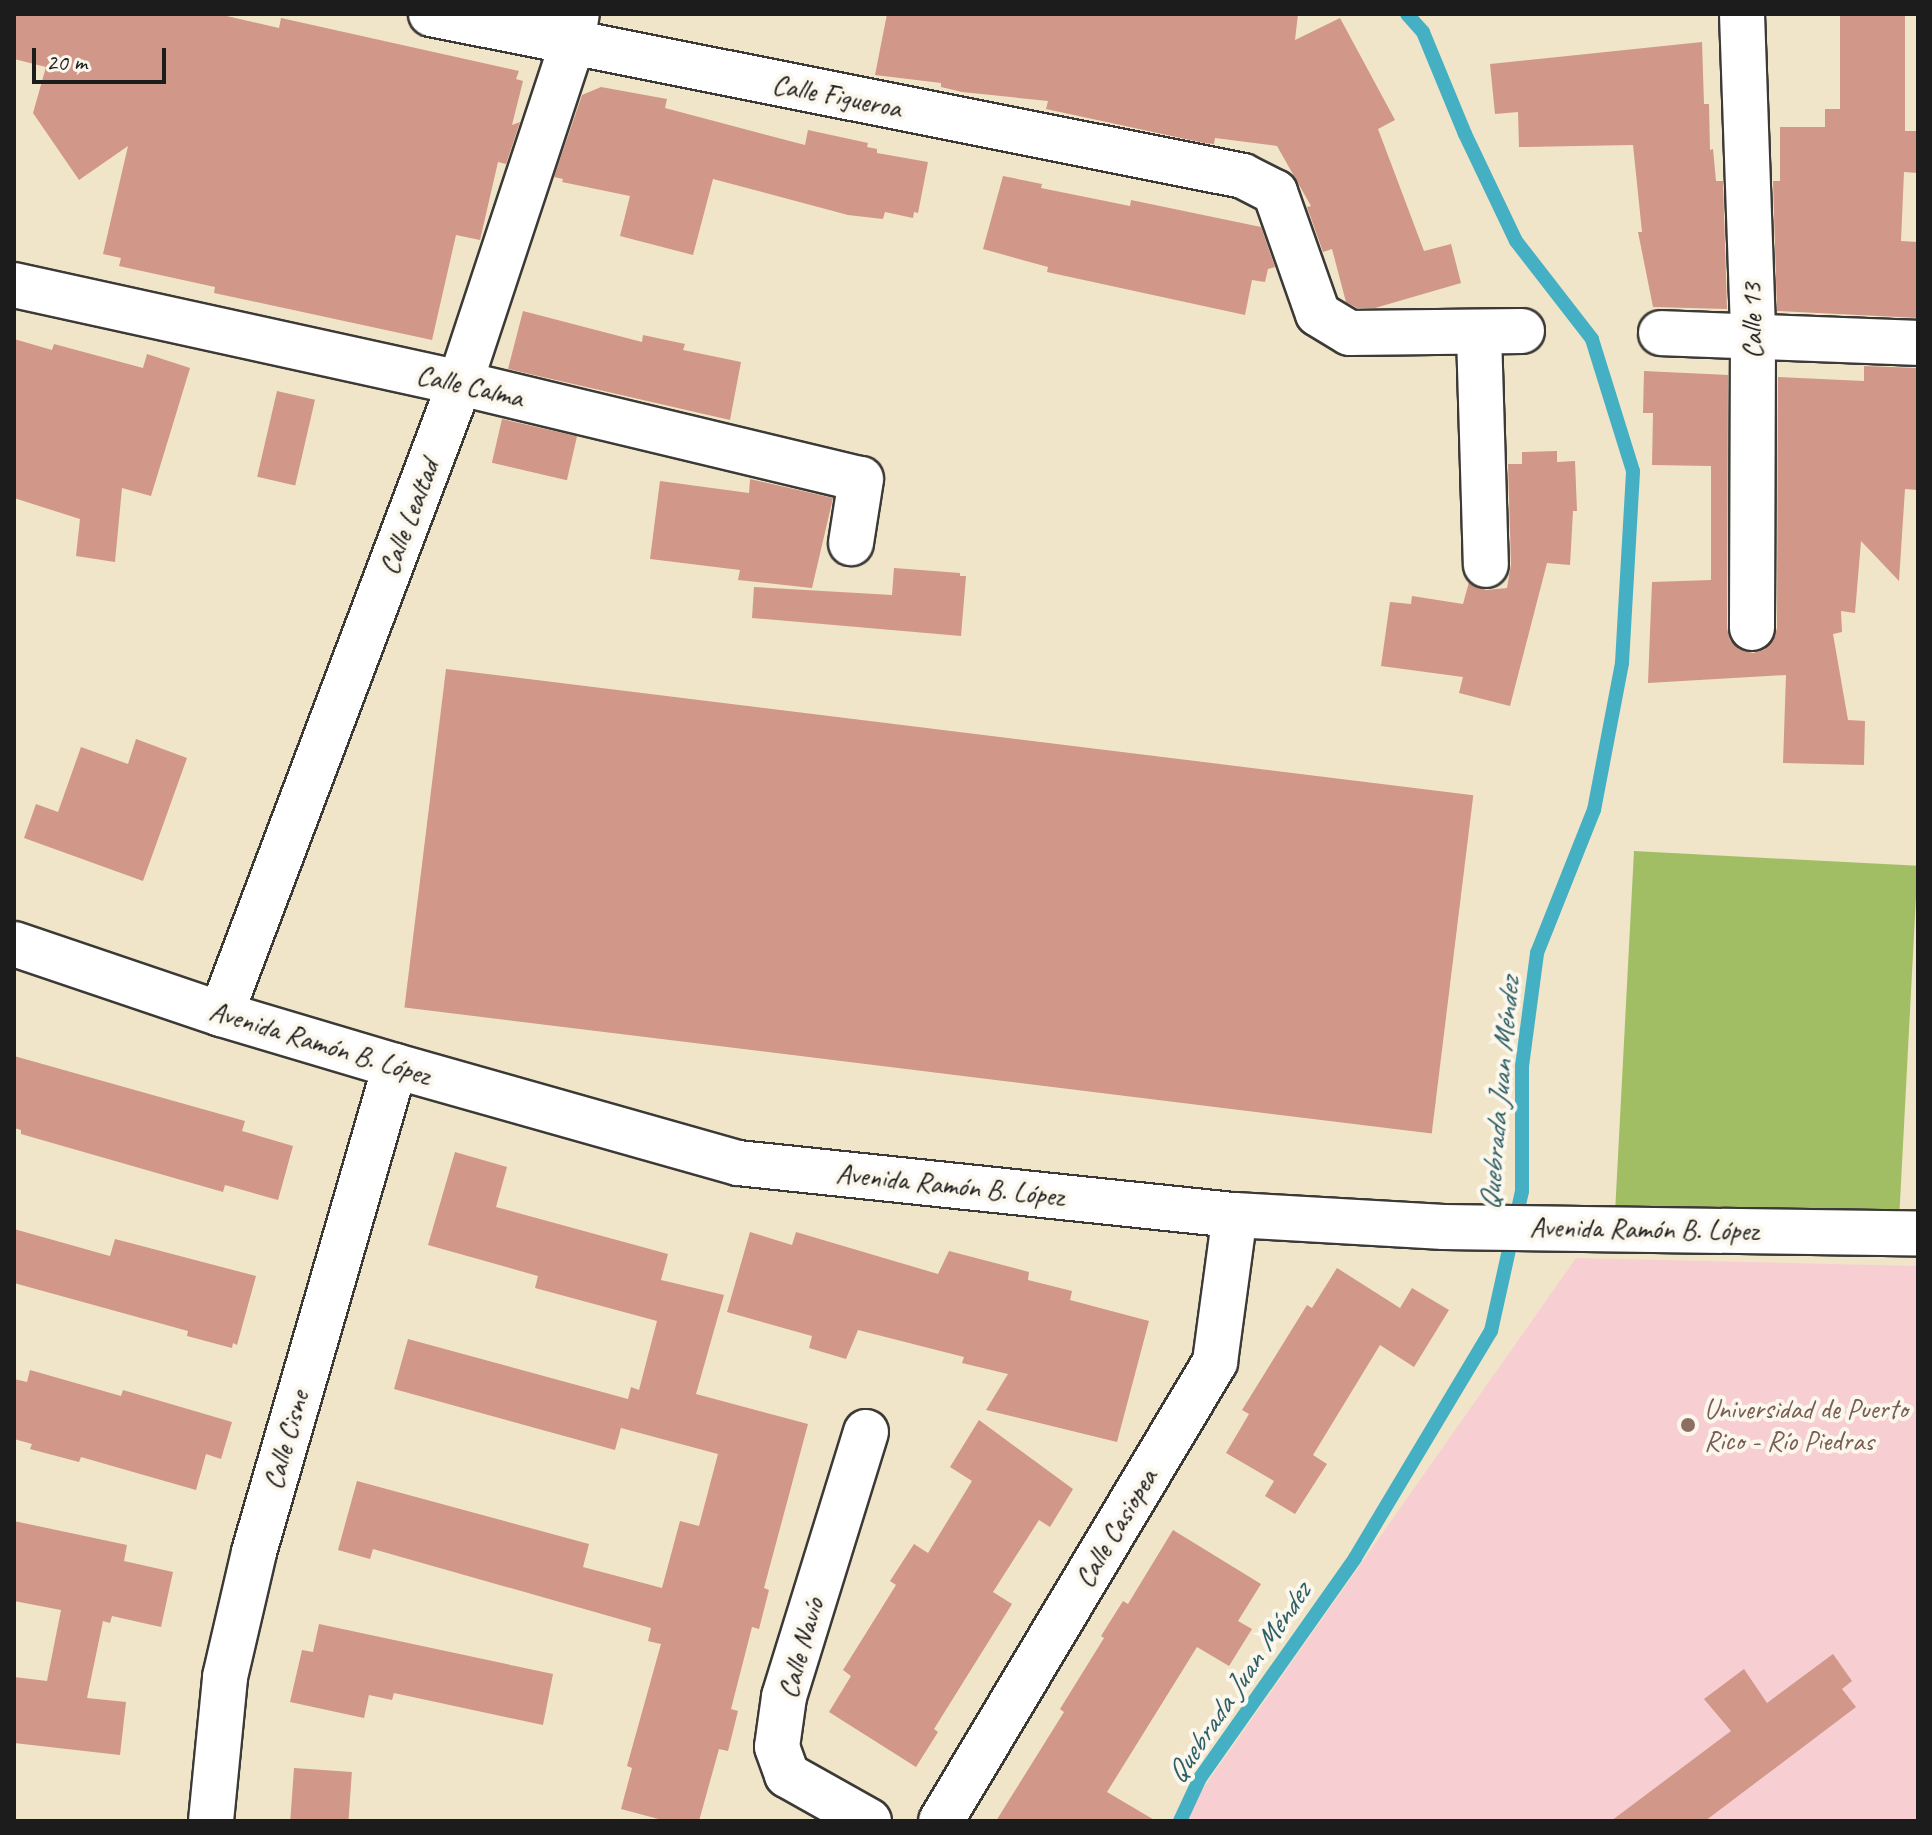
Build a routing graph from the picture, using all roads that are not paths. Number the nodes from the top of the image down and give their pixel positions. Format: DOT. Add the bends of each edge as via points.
graph roads {
  1 [pos="431,14"];
  2 [pos="1742,14"];
  3 [pos="574,29"];
  4 [pos="14,285"];
  5 [pos="1661,333"];
  6 [pos="1753,337"];
  7 [pos="1918,343"];
  8 [pos="460,383"];
  9 [pos="851,543"];
  10 [pos="1486,565"];
  11 [pos="1752,628"];
  12 [pos="14,944"];
  13 [pos="221,1014"];
  14 [pos="395,1066"];
  15 [pos="1235,1215"];
  16 [pos="1918,1234"];
  17 [pos="866,1432"];
  18 [pos="211,1821"];
  19 [pos="869,1821"];
  20 [pos="941,1821"];
  1 -- 3 [label="street, Calle Figueroa"];
  2 -- 6 [label="street, Calle 13"];
  3 -- 8 [label="street, Calle Lealtad"];
  3 -- 10 [label="street, Calle Figueroa" via="1243,176 1275,192 1318,314 1350,333 1501,332"];
  4 -- 8 [label="street, Calle Calma"];
  5 -- 6 [label="street"];
  6 -- 7 [label="street"];
  6 -- 11 [label="street, Calle 13"];
  8 -- 9 [label="street, Calle Calma" via="861,479"];
  8 -- 13 [label="street, Calle Lealtad"];
  12 -- 13 [label="street, Avenida Ramón B. López"];
  13 -- 14 [label="street, Avenida Ramón B. López"];
  14 -- 15 [label="street, Avenida Ramón B. López" via="738,1163"];
  14 -- 18 [label="street, Calle Cisne" via="250,1566 225,1677"];
  15 -- 16 [label="street, Avenida Ramón B. López" via="1444,1227"];
  15 -- 20 [label="street, Calle Casiopea" via="1215,1362"];
  17 -- 19 [label="street, Calle Navío" via="784,1697 777,1747 787,1775"];
}
